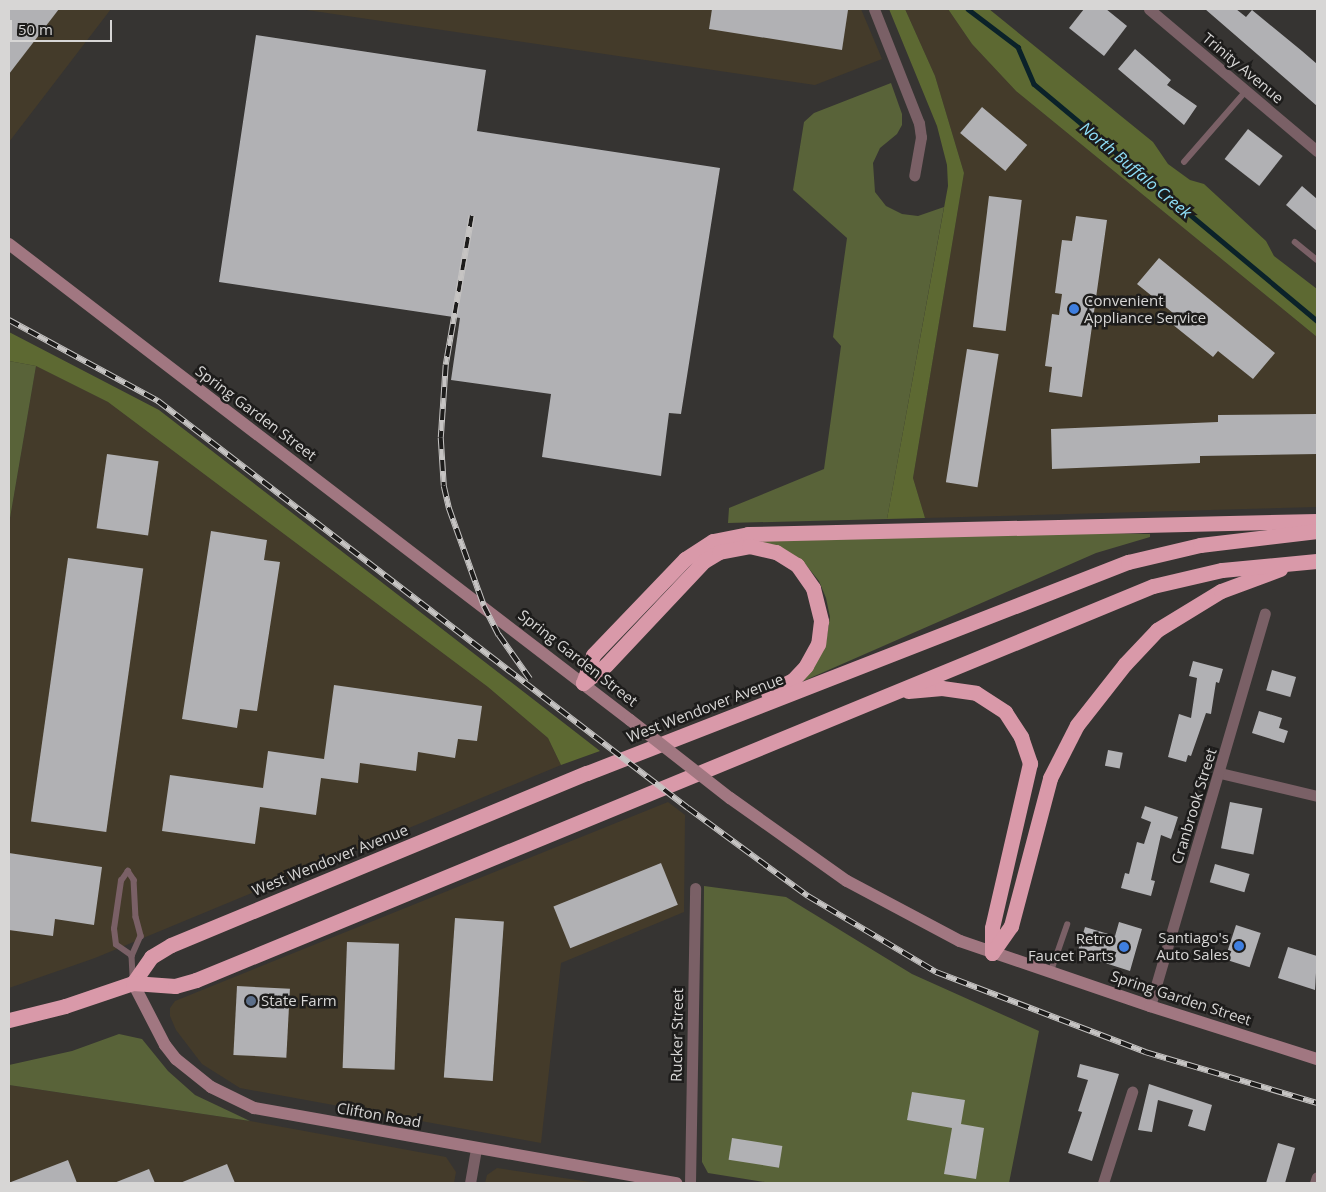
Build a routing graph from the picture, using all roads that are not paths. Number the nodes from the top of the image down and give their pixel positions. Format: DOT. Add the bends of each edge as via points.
graph roads {
  1 [pos="874,9"];
  2 [pos="1149,9"];
  3 [pos="1246,91"];
  4 [pos="1317,151"];
  5 [pos="1184,162"];
  6 [pos="914,175"];
  7 [pos="1295,242"];
  8 [pos="9,244"];
  9 [pos="1317,260"];
  10 [pos="1317,521"];
  11 [pos="1317,531"];
  12 [pos="1317,561"];
  13 [pos="1300,562"];
  14 [pos="1265,613"];
  15 [pos="583,683"];
  16 [pos="894,692"];
  17 [pos="587,773"];
  18 [pos="1220,773"];
  19 [pos="1317,796"];
  20 [pos="695,888"];
  21 [pos="1068,925"];
  22 [pos="992,953"];
  23 [pos="132,956"];
  24 [pos="1050,973"];
  25 [pos="133,983"];
  26 [pos="1150,1006"];
  27 [pos="9,1020"];
  28 [pos="1317,1059"];
  29 [pos="1132,1092"];
  30 [pos="476,1148"];
  31 [pos="1317,1177"];
  32 [pos="470,1183"];
  33 [pos="676,1183"];
  34 [pos="690,1183"];
  35 [pos="1103,1183"];
  36 [pos="1315,1183"];
  1 -- 6 [label="street" via="918,123 921,137"];
  2 -- 3 [label="street, Trinity Avenue"];
  3 -- 4 [label="street, Trinity Avenue"];
  3 -- 5 [label="lane"];
  7 -- 9 [label="lane"];
  8 -- 15 [label="main road, Spring Garden Street"];
  10 -- 15 [label="highway" via="748,534 713,541 685,559 593,655"];
  11 -- 17 [label="highway, West Wendover Avenue" via="1200,545 1128,562"];
  12 -- 13 [label="highway"];
  13 -- 16 [label="highway" via="1222,570 1153,586"];
  13 -- 22 [label="highway" via="1221,591 1190,607 1156,630 1125,664 1062,750 1039,811 1012,926"];
  14 -- 18 [label="street, Cranbrook Street"];
  15 -- 17 [label="highway" via="606,665 694,571 719,552 749,546 776,552 797,565 813,588 820,610 820,632 813,657 800,674 770,692"];
  15 -- 22 [label="main road, Spring Garden Street, bridge" via="818,862 882,902 960,941"];
  16 -- 22 [label="highway" via="942,688 976,693 1005,712 1021,736 1030,763 992,928"];
  16 -- 25 [label="highway" via="196,980 175,986"];
  17 -- 25 [label="highway, West Wendover Avenue" via="171,945 151,957"];
  18 -- 19 [label="street"];
  18 -- 26 [label="street, Cranbrook Street"];
  20 -- 34 [label="street, Rucker Street"];
  21 -- 24 [label="lane"];
  22 -- 24 [label="main road, Spring Garden Street"];
  23 -- 23 [label="lane" via="141,936 136,917 134,880 128,870 121,881 114,929 116,945"];
  23 -- 25 [label="lane"];
  24 -- 26 [label="main road, Spring Garden Street"];
  25 -- 27 [label="highway" via="65,1006"];
  25 -- 30 [label="main road, Clifton Road" via="164,1045 196,1077 234,1100 276,1113"];
  26 -- 28 [label="main road, Spring Garden Street"];
  29 -- 35 [label="street"];
  30 -- 32 [label="street"];
  30 -- 33 [label="main road, Clifton Road"];
  31 -- 36 [label="street"];
}
